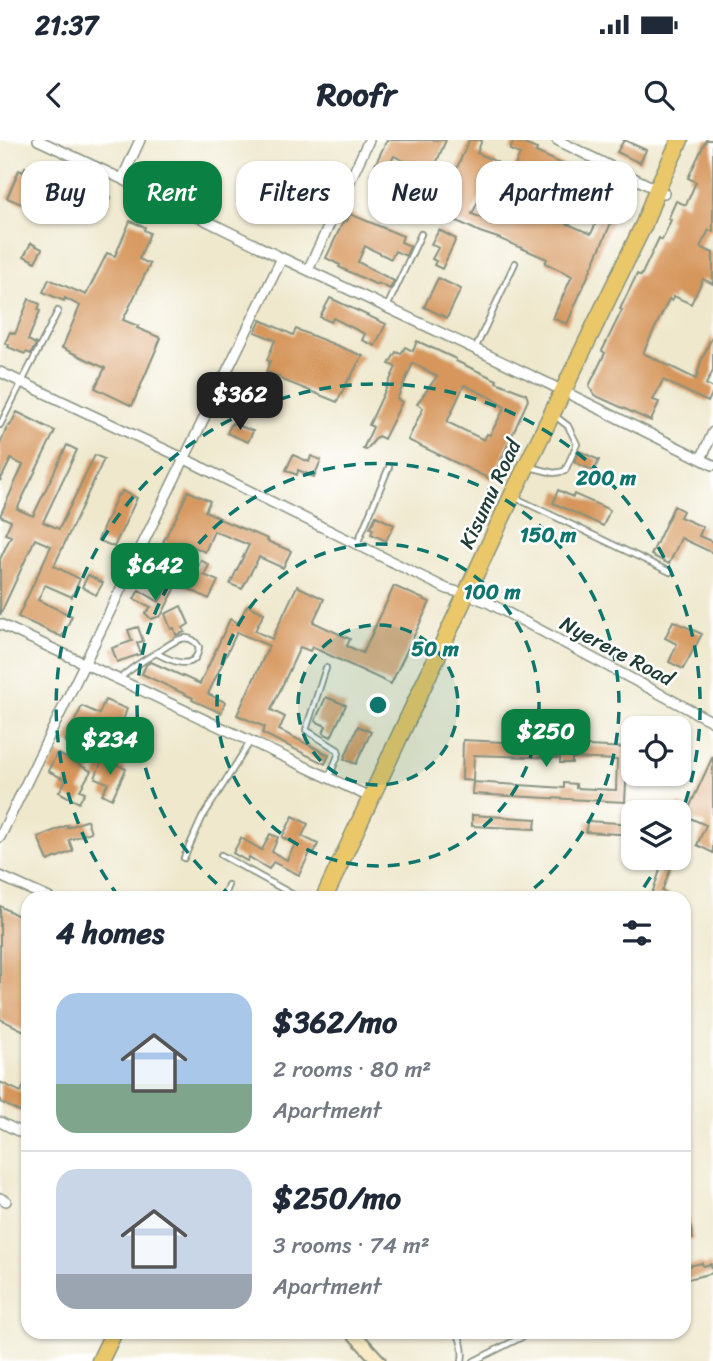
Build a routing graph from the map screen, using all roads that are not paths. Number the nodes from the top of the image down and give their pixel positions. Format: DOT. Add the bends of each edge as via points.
graph roads {
  1 [pos="38,140"];
  2 [pos="140,140"];
  3 [pos="369,140"];
  4 [pos="557,140"];
  5 [pos="680,140"];
  6 [pos="689,140"];
  7 [pos="122,179"];
  8 [pos="660,191"];
  9 [pos="421,234"];
  10 [pos="282,258"];
  11 [pos="515,263"];
  12 [pos="308,270"];
  13 [pos="387,308"];
  14 [pos="58,311"];
  15 [pos="475,350"];
  16 [pos="0,372"];
  17 [pos="23,382"];
  18 [pos="562,391"];
  19 [pos="552,414"];
  20 [pos="0,425"];
  21 [pos="713,432"];
  22 [pos="185,459"];
  23 [pos="701,459"];
  24 [pos="713,465"];
  25 [pos="527,466"];
  26 [pos="389,467"];
  27 [pos="512,496"];
  28 [pos="357,544"];
  29 [pos="670,572"];
  30 [pos="466,594"];
  31 [pos="0,624"];
  32 [pos="156,653"];
  33 [pos="83,664"];
  34 [pos="326,668"];
  35 [pos="118,680"];
  36 [pos="713,722"];
  37 [pos="250,741"];
  38 [pos="328,778"];
  39 [pos="372,798"];
  40 [pos="0,837"];
  41 [pos="221,855"];
  42 [pos="184,858"];
  43 [pos="0,876"];
  44 [pos="228,885"];
  45 [pos="33,891"];
  46 [pos="226,891"];
  47 [pos="286,891"];
  48 [pos="327,891"];
  49 [pos="0,1122"];
  50 [pos="21,1132"];
  51 [pos="111,1339"];
  52 [pos="359,1339"];
  53 [pos="460,1339"];
  54 [pos="517,1339"];
  55 [pos="100,1361"];
  56 [pos="379,1361"];
  57 [pos="462,1361"];
  58 [pos="474,1361"];
  1 -- 7 [label="street"];
  2 -- 7 [label="street"];
  3 -- 12 [label="street"];
  4 -- 8 [label="street"];
  5 -- 8 [label="highway"];
  6 -- 8 [label="highway"];
  7 -- 10 [label="street"];
  8 -- 18 [label="highway, Kisumu Road"];
  9 -- 13 [label="lane"];
  10 -- 12 [label="street"];
  10 -- 22 [label="street"];
  11 -- 15 [label="lane"];
  12 -- 13 [label="street"];
  13 -- 15 [label="street"];
  14 -- 17 [label="lane"];
  15 -- 18 [label="street"];
  16 -- 17 [label="street, Nyerere Road"];
  17 -- 20 [label="lane"];
  17 -- 22 [label="street, Nyerere Road"];
  18 -- 19 [label="highway, Kisumu Road"];
  18 -- 23 [label="street"];
  19 -- 25 [label="highway, Kisumu Road"];
  19 -- 25 [label="lane" via="568,426 578,444 565,471"];
  21 -- 23 [label="street"];
  22 -- 28 [label="street, Nyerere Road"];
  22 -- 33 [label="street"];
  23 -- 24 [label="street"];
  25 -- 27 [label="highway, Kisumu Road"];
  26 -- 28 [label="lane"];
  27 -- 29 [label="lane"];
  27 -- 30 [label="highway, Kisumu Road"];
  28 -- 30 [label="street, Nyerere Road"];
  30 -- 36 [label="street, Nyerere Road"];
  30 -- 39 [label="highway, Kisumu Road"];
  31 -- 33 [label="street"];
  32 -- 32 [label="lane" via="185,663 196,658 199,647 193,639 179,639"];
  32 -- 35 [label="lane"];
  33 -- 35 [label="street"];
  33 -- 40 [label="street"];
  34 -- 38 [label="lane" via="306,730 338,750"];
  35 -- 37 [label="street"];
  37 -- 38 [label="street"];
  37 -- 42 [label="lane" via="202,818"];
  38 -- 39 [label="street"];
  39 -- 48 [label="highway, Kisumu Road"];
  41 -- 47 [label="lane"];
  43 -- 45 [label="street"];
  44 -- 46 [label="lane"];
  49 -- 50 [label="street"];
  51 -- 55 [label="highway"];
  52 -- 56 [label="street"];
  53 -- 57 [label="lane"];
  54 -- 58 [label="lane"];
}
